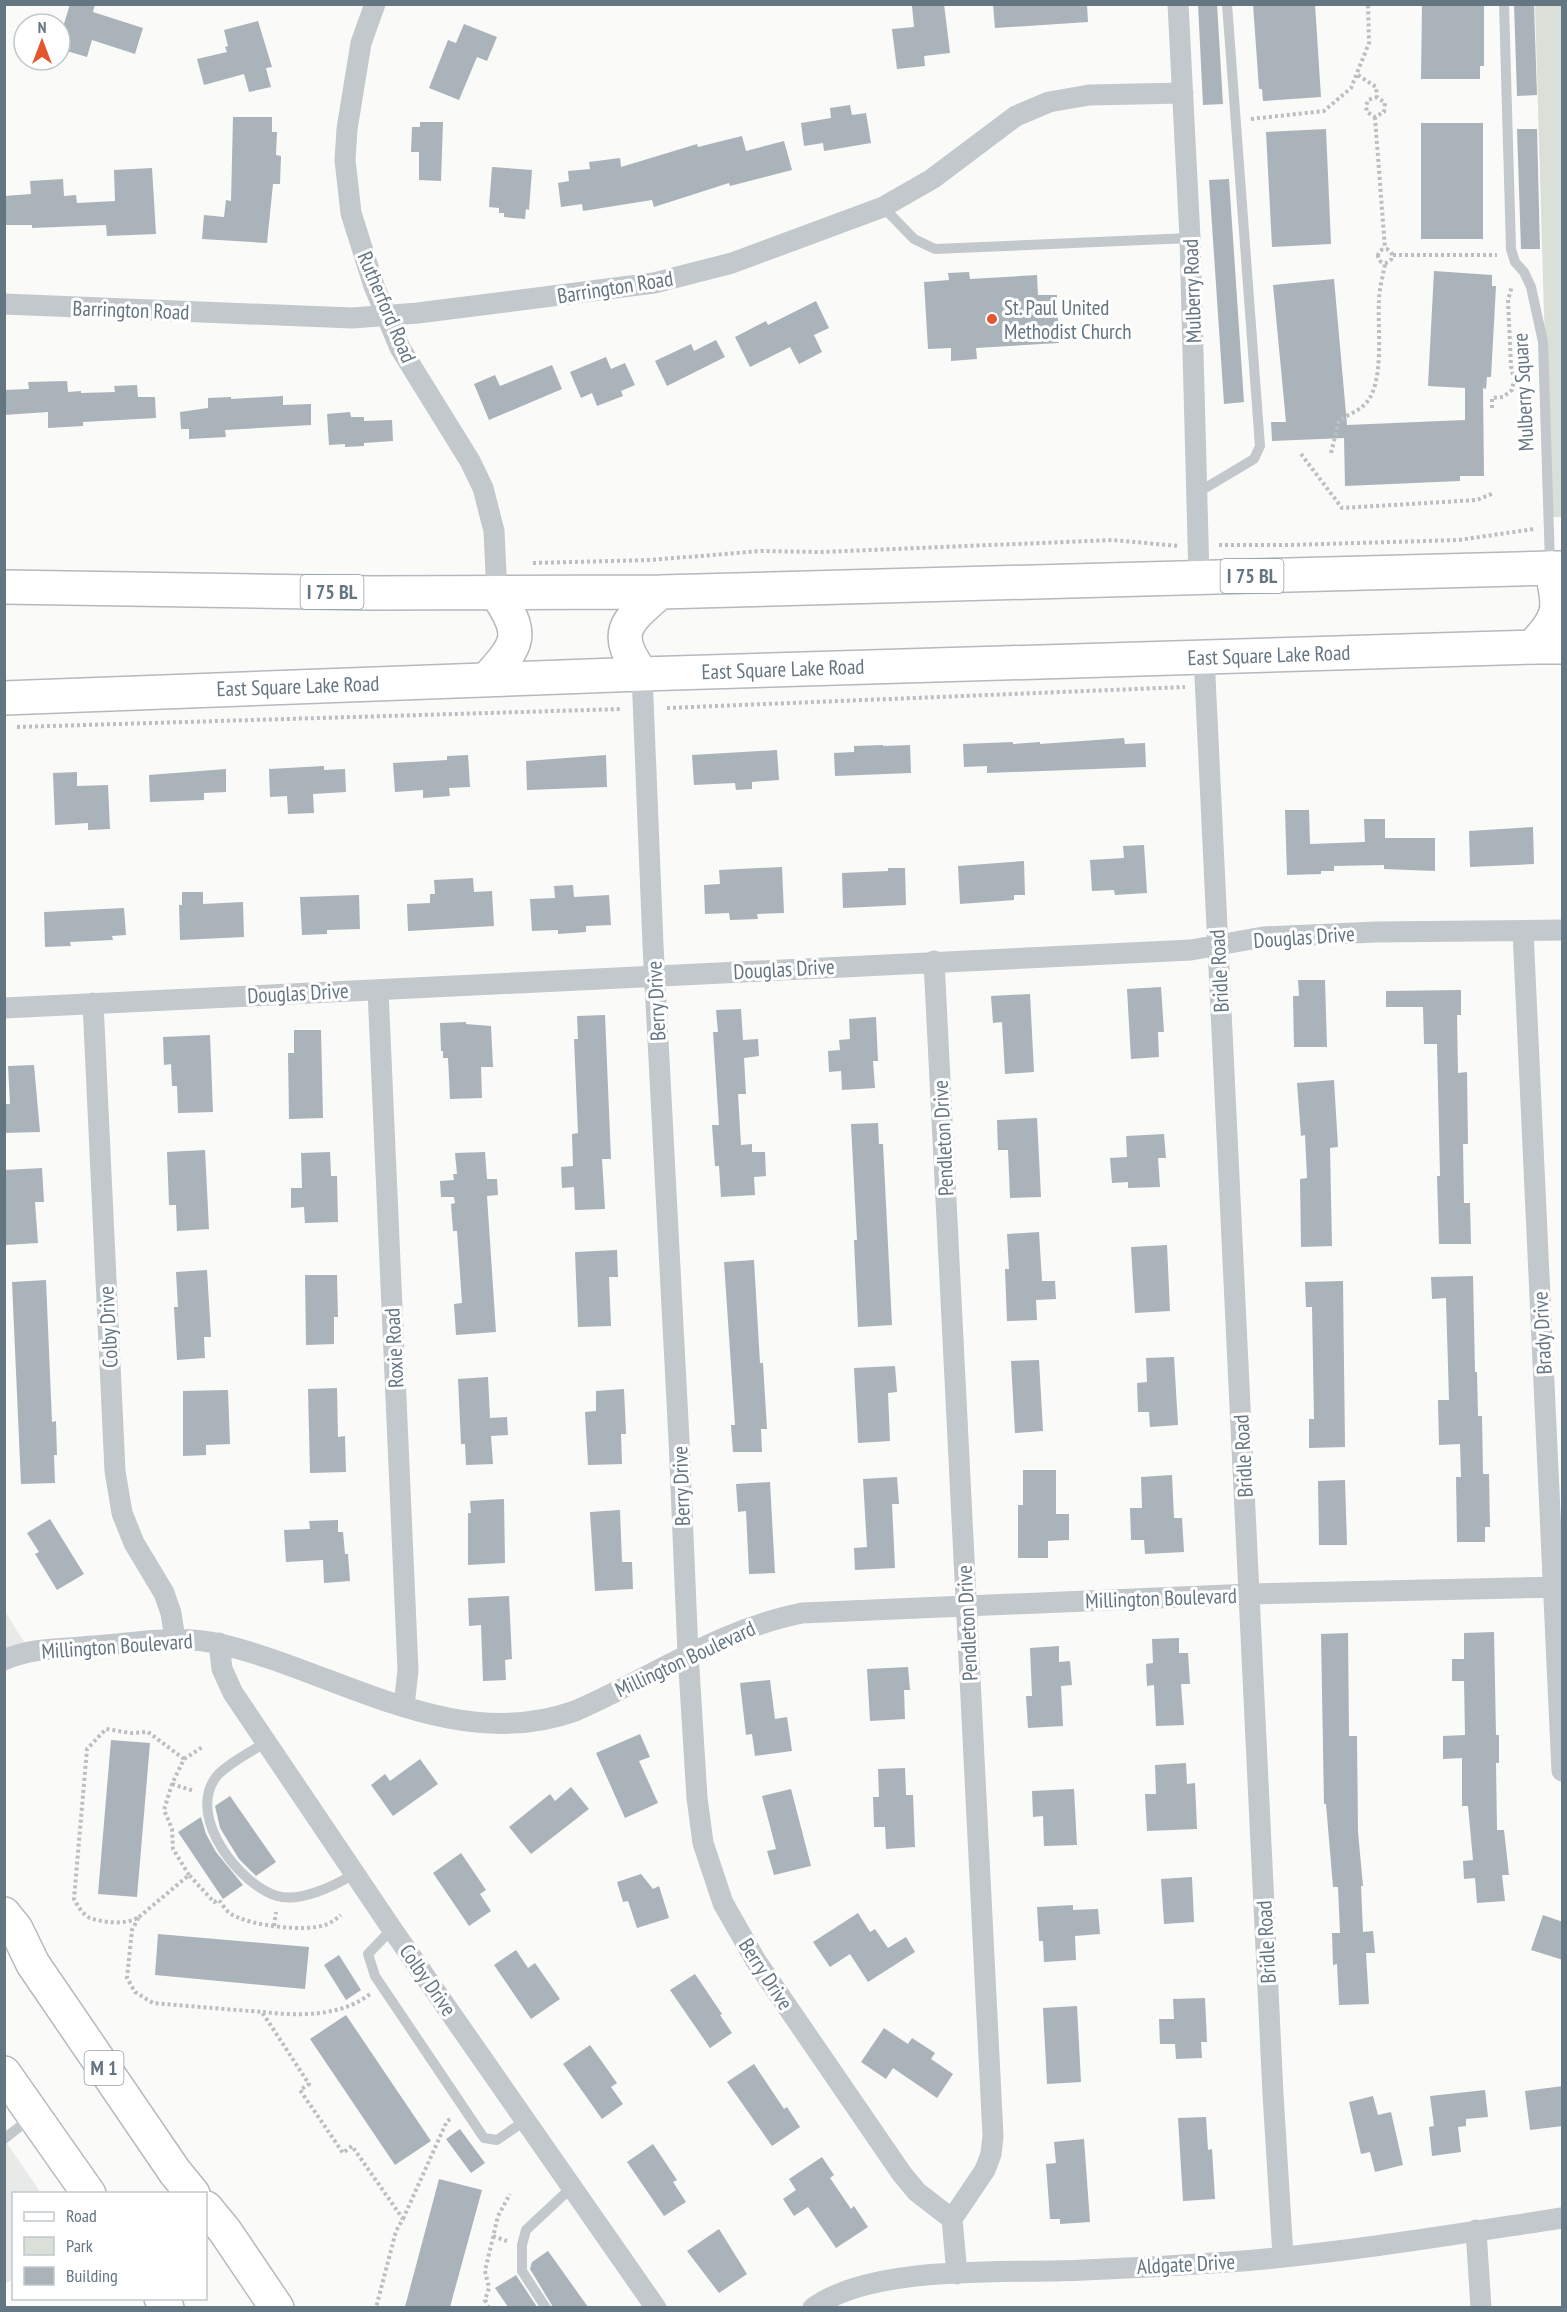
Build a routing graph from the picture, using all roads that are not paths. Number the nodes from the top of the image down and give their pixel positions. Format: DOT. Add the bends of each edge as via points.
graph roads {
  1 [pos="1178,4"];
  2 [pos="1227,4"];
  3 [pos="1504,4"];
  4 [pos="370,6"];
  5 [pos="1183,93"];
  6 [pos="883,207"];
  7 [pos="1190,238"];
  8 [pos="4,304"];
  9 [pos="386,315"];
  10 [pos="1197,493"];
  11 [pos="1557,568"];
  12 [pos="1198,578"];
  13 [pos="4,587"];
  14 [pos="660,592"];
  15 [pos="497,594"];
  16 [pos="1547,647"];
  17 [pos="1204,656"];
  18 [pos="642,674"];
  19 [pos="487,679"];
  20 [pos="10,712"];
  21 [pos="1563,930"];
  22 [pos="1523,931"];
  23 [pos="1218,946"];
  24 [pos="934,961"];
  25 [pos="655,976"];
  26 [pos="378,990"];
  27 [pos="93,1003"];
  28 [pos="4,1008"];
  29 [pos="1558,1587"];
  30 [pos="1250,1594"];
  31 [pos="967,1606"];
  32 [pos="175,1639"];
  33 [pos="219,1643"];
  34 [pos="688,1653"];
  35 [pos="7,1655"];
  36 [pos="404,1706"];
  37 [pos="266,1742"];
  38 [pos="1563,1771"];
  39 [pos="354,1874"];
  40 [pos="4,1914"];
  41 [pos="392,1929"];
  42 [pos="19,1960"];
  43 [pos="4,2073"];
  44 [pos="35,2115"];
  45 [pos="526,2121"];
  46 [pos="4,2139"];
  47 [pos="572,2188"];
  48 [pos="88,2192"];
  49 [pos="192,2192"];
  50 [pos="207,2209"];
  51 [pos="1563,2218"];
  52 [pos="952,2219"];
  53 [pos="1476,2230"];
  54 [pos="1283,2256"];
  55 [pos="957,2274"];
  56 [pos="277,2307"];
  57 [pos="546,2307"];
  58 [pos="656,2307"];
  59 [pos="813,2307"];
  60 [pos="1481,2307"];
  1 -- 5 [label="street, Mulberry Road"];
  2 -- 10 [label="lane" via="1260,446 1254,459"];
  3 -- 11 [label="lane, Mulberry Square" via="1512,255 1531,287 1543,342"];
  4 -- 9 [label="street, Rutherford Road" via="358,55 345,160 353,221"];
  5 -- 6 [label="street, Barrington Road" via="1089,95 1033,108 999,127 924,184"];
  5 -- 7 [label="street, Mulberry Road"];
  6 -- 7 [label="lane" via="914,239 935,249"];
  6 -- 9 [label="street, Barrington Road" via="783,246 672,279"];
  7 -- 10 [label="street, Mulberry Road"];
  8 -- 9 [label="street, Barrington Road" via="305,317"];
  9 -- 15 [label="street, Rutherford Road" via="400,348 483,488 494,531"];
  10 -- 12 [label="street, Mulberry Road"];
  11 -- 12 [label="main road, I 75 BL"];
  11 -- 16 [label="main road" via="1557,614"];
  12 -- 14 [label="main road, I 75 BL"];
  13 -- 15 [label="main road, I 75 BL"];
  14 -- 15 [label="main road, I 75 BL"];
  14 -- 18 [label="main road" via="627,625 628,653"];
  15 -- 19 [label="main road" via="516,627 510,651"];
  16 -- 17 [label="main road, East Square Lake Road"];
  17 -- 18 [label="main road, East Square Lake Road"];
  17 -- 23 [label="street, Bridle Road"];
  18 -- 19 [label="main road, East Square Lake Road"];
  18 -- 25 [label="street, Berry Drive"];
  19 -- 20 [label="main road, East Square Lake Road"];
  21 -- 22 [label="street, Douglas Drive"];
  22 -- 23 [label="street, Douglas Drive" via="1263,937"];
  22 -- 29 [label="street, Brady Drive"];
  23 -- 24 [label="street, Douglas Drive"];
  23 -- 30 [label="street, Bridle Road"];
  24 -- 25 [label="street, Douglas Drive"];
  24 -- 31 [label="street, Pendleton Drive"];
  25 -- 26 [label="street, Douglas Drive"];
  25 -- 34 [label="street, Berry Drive"];
  26 -- 27 [label="street, Douglas Drive"];
  26 -- 36 [label="street, Roxie Road" via="408,1670"];
  27 -- 28 [label="street, Douglas Drive"];
  27 -- 32 [label="street, Colby Drive" via="116,1479 128,1528 164,1593"];
  29 -- 30 [label="street, Millington Boulevard"];
  29 -- 38 [label="street, Brady Drive"];
  30 -- 31 [label="street, Millington Boulevard"];
  30 -- 54 [label="street, Bridle Road"];
  31 -- 34 [label="street, Millington Boulevard" via="802,1613 759,1624"];
  31 -- 52 [label="street, Pendleton Drive" via="993,2136 985,2170"];
  32 -- 33 [label="street, Millington Boulevard"];
  32 -- 35 [label="street, Millington Boulevard"];
  33 -- 36 [label="street, Millington Boulevard"];
  33 -- 37 [label="street, Colby Drive" via="226,1680"];
  34 -- 36 [label="street, Millington Boulevard" via="594,1702 536,1722 474,1722"];
  34 -- 52 [label="street, Berry Drive" via="699,1823 708,1864 723,1903 756,1961 902,2174 917,2192"];
  37 -- 39 [label="street, Colby Drive"];
  37 -- 39 [label="lane" via="214,1779 207,1812 216,1838 238,1870 278,1897 304,1895 338,1884"];
  39 -- 41 [label="street, Colby Drive"];
  40 -- 42 [label="main road, M 1" via="16,1929"];
  41 -- 45 [label="street, Colby Drive"];
  41 -- 45 [label="lane" via="368,1954 375,1976 484,2138 497,2140"];
  42 -- 49 [label="main road, M 1"];
  43 -- 44 [label="main road"];
  44 -- 46 [label="lane"];
  44 -- 48 [label="main road"];
  45 -- 47 [label="street, Colby Drive"];
  47 -- 57 [label="lane" via="526,2230 522,2245 522,2271"];
  47 -- 58 [label="street, Colby Drive"];
  50 -- 56 [label="main road"];
  51 -- 53 [label="street, Aldgate Drive"];
  52 -- 55 [label="street"];
  53 -- 54 [label="street, Aldgate Drive"];
  53 -- 60 [label="street"];
  54 -- 55 [label="street, Aldgate Drive" via="1085,2270"];
  55 -- 59 [label="street, Aldgate Drive" via="908,2277 846,2289"];
}
